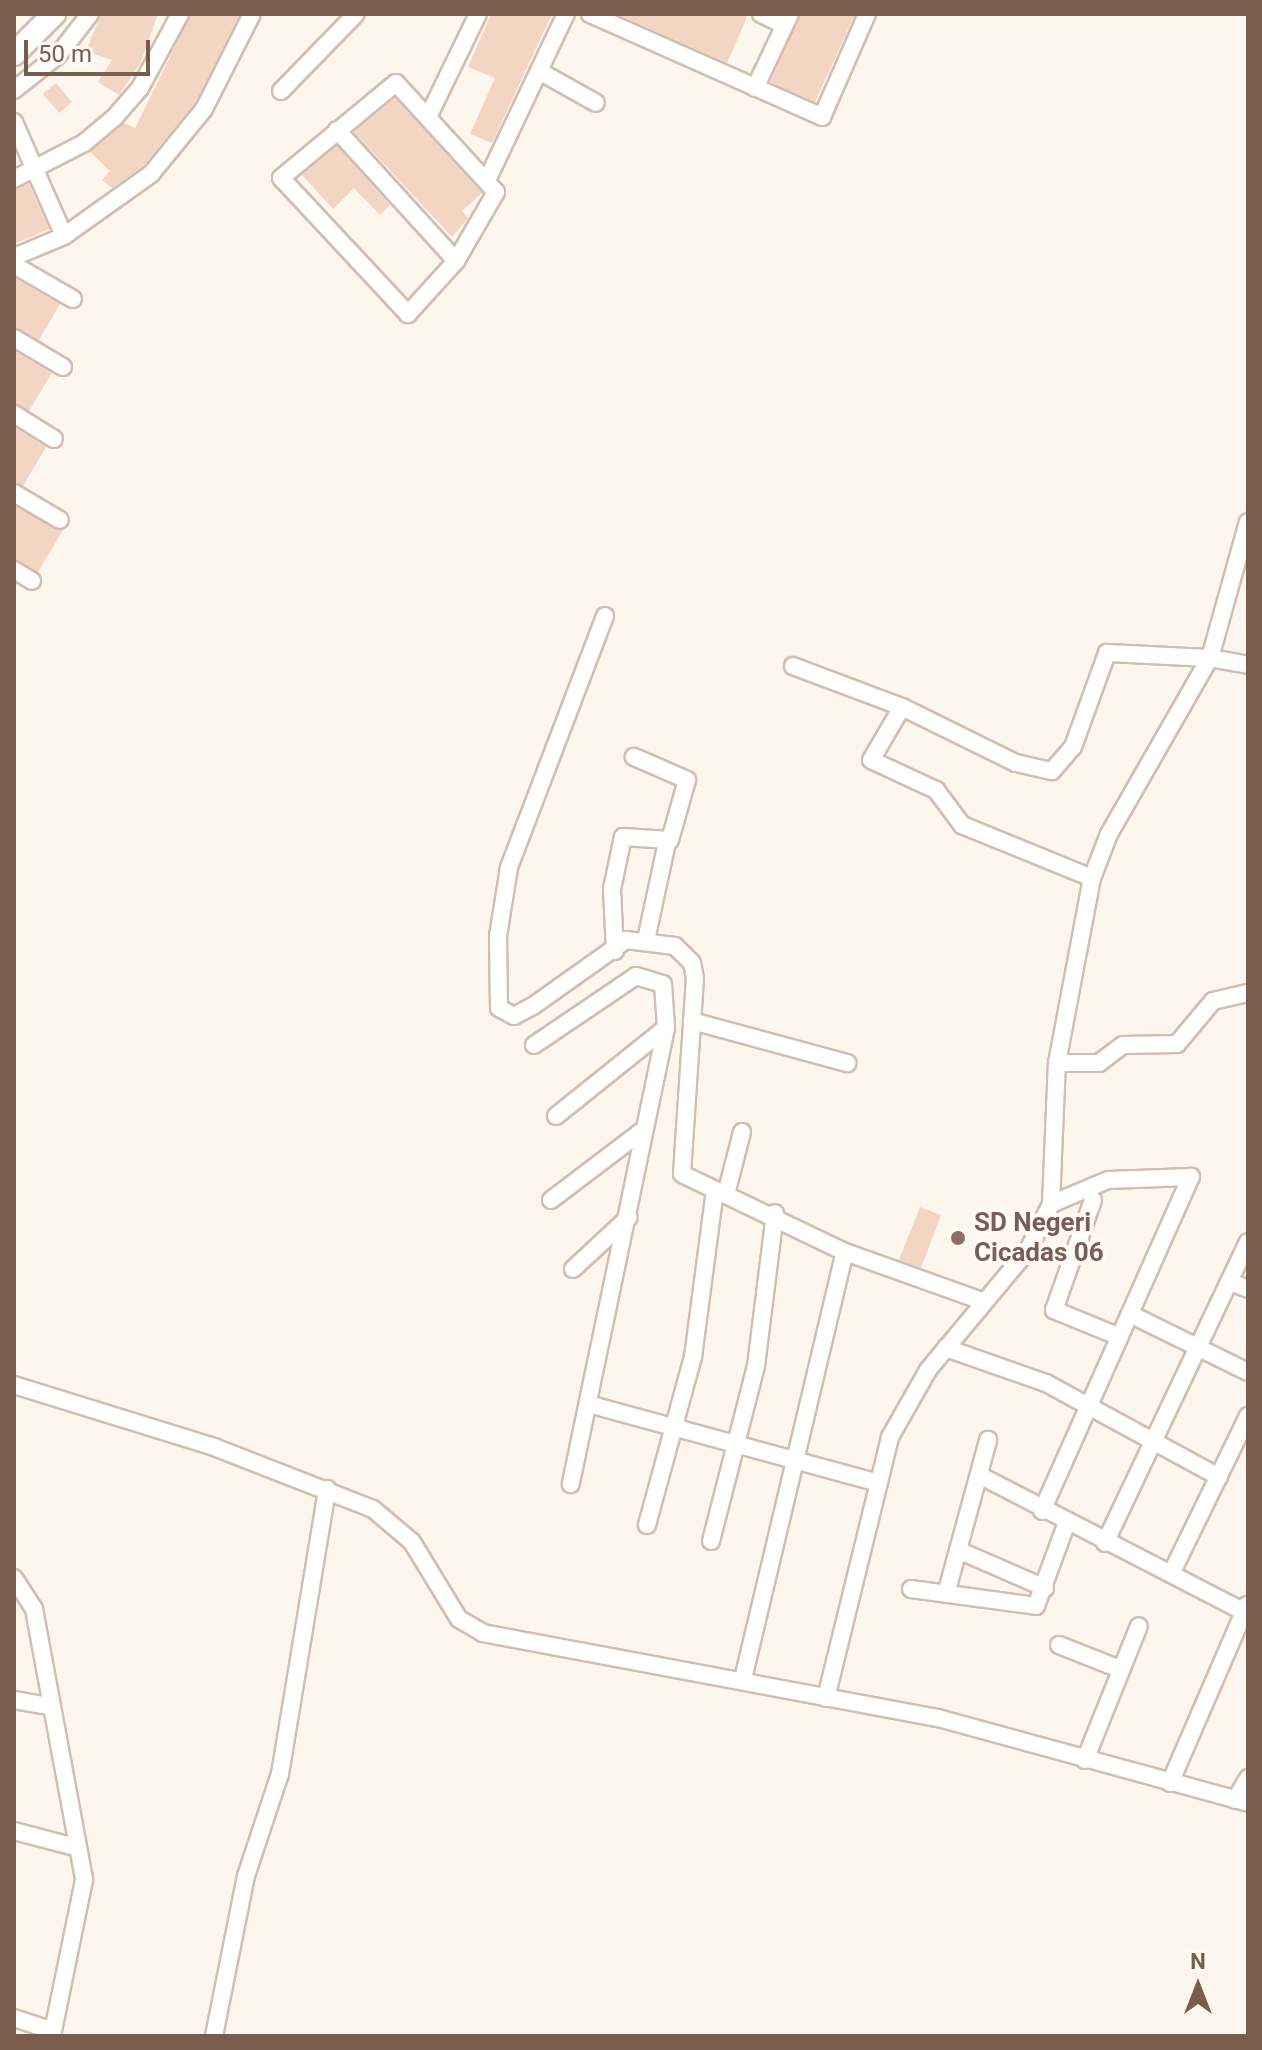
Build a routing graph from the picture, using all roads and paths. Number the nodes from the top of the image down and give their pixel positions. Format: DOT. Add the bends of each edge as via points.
graph roads {
  1 [pos="54,14"];
  2 [pos="90,14"];
  3 [pos="180,14"];
  4 [pos="252,14"];
  5 [pos="478,14"];
  6 [pos="566,14"];
  7 [pos="590,14"];
  8 [pos="761,14"];
  9 [pos="867,14"];
  10 [pos="353,15"];
  11 [pos="787,20"];
  12 [pos="14,54"];
  13 [pos="539,71"];
  14 [pos="755,88"];
  15 [pos="14,90"];
  16 [pos="281,91"];
  17 [pos="596,103"];
  18 [pos="428,117"];
  19 [pos="14,122"];
  20 [pos="337,130"];
  21 [pos="35,169"];
  22 [pos="488,178"];
  23 [pos="14,179"];
  24 [pos="64,236"];
  25 [pos="14,257"];
  26 [pos="456,261"];
  27 [pos="14,265"];
  28 [pos="73,299"];
  29 [pos="14,338"];
  30 [pos="63,367"];
  31 [pos="14,414"];
  32 [pos="54,439"];
  33 [pos="14,493"];
  34 [pos="60,520"];
  35 [pos="1248,522"];
  36 [pos="14,570"];
  37 [pos="32,581"];
  38 [pos="605,616"];
  39 [pos="1210,658"];
  40 [pos="1248,665"];
  41 [pos="793,666"];
  42 [pos="902,707"];
  43 [pos="634,757"];
  44 [pos="667,842"];
  45 [pos="1092,878"];
  46 [pos="646,940"];
  47 [pos="615,951"];
  48 [pos="1248,993"];
  49 [pos="692,1021"];
  50 [pos="666,1028"];
  51 [pos="534,1045"];
  52 [pos="847,1063"];
  53 [pos="1057,1063"];
  54 [pos="556,1116"];
  55 [pos="642,1131"];
  56 [pos="742,1132"];
  57 [pos="720,1192"];
  58 [pos="551,1200"];
  59 [pos="1093,1200"];
  60 [pos="1051,1204"];
  61 [pos="775,1213"];
  62 [pos="629,1217"];
  63 [pos="1248,1242"];
  64 [pos="845,1252"];
  65 [pos="573,1269"];
  66 [pos="1230,1282"];
  67 [pos="1248,1289"];
  68 [pos="982,1301"];
  69 [pos="1130,1314"];
  70 [pos="1120,1337"];
  71 [pos="946,1348"];
  72 [pos="1198,1349"];
  73 [pos="1248,1372"];
  74 [pos="14,1385"];
  75 [pos="588,1404"];
  76 [pos="1090,1410"];
  77 [pos="1248,1416"];
  78 [pos="673,1430"];
  79 [pos="988,1440"];
  80 [pos="1151,1443"];
  81 [pos="738,1446"];
  82 [pos="793,1460"];
  83 [pos="979,1475"];
  84 [pos="1219,1477"];
  85 [pos="876,1482"];
  86 [pos="571,1484"];
  87 [pos="327,1489"];
  88 [pos="1042,1511"];
  89 [pos="647,1525"];
  90 [pos="1066,1525"];
  91 [pos="711,1541"];
  92 [pos="1105,1543"];
  93 [pos="958,1550"];
  94 [pos="1171,1574"];
  95 [pos="14,1578"];
  96 [pos="1045,1588"];
  97 [pos="911,1589"];
  98 [pos="946,1594"];
  99 [pos="1246,1607"];
  100 [pos="1139,1626"];
  101 [pos="1059,1645"];
  102 [pos="1120,1669"];
  103 [pos="743,1679"];
  104 [pos="826,1698"];
  105 [pos="14,1700"];
  106 [pos="47,1706"];
  107 [pos="1085,1760"];
  108 [pos="1248,1778"];
  109 [pos="1170,1783"];
  110 [pos="1242,1802"];
  111 [pos="14,1831"];
  112 [pos="75,1847"];
  113 [pos="14,2018"];
  114 [pos="53,2033"];
  115 [pos="214,2036"];
  1 -- 12 [label="street"];
  2 -- 15 [label="street" via="58,55"];
  3 -- 21 [label="street" via="140,88 114,118"];
  4 -- 24 [label="street" via="221,81 170,154"];
  5 -- 18 [label="street"];
  6 -- 13 [label="street"];
  7 -- 14 [label="street"];
  8 -- 11 [label="street"];
  9 -- 14 [label="street" via="824,117"];
  10 -- 16 [label="street"];
  11 -- 14 [label="street"];
  13 -- 17 [label="street"];
  13 -- 22 [label="street"];
  18 -- 20 [label="street" via="394,83"];
  18 -- 22 [label="street"];
  19 -- 21 [label="street"];
  20 -- 26 [label="street"];
  20 -- 26 [label="street" via="282,182 404,313"];
  21 -- 23 [label="street"];
  21 -- 24 [label="street"];
  22 -- 26 [label="street" via="496,192"];
  24 -- 25 [label="street"];
  27 -- 28 [label="street"];
  29 -- 30 [label="street"];
  31 -- 32 [label="street"];
  33 -- 34 [label="street"];
  35 -- 39 [label="street"];
  36 -- 37 [label="street"];
  38 -- 47 [label="street" via="509,868 498,936 499,1008 514,1016"];
  39 -- 40 [label="street"];
  39 -- 42 [label="street" via="1107,653 1073,747 1052,771 1016,763"];
  39 -- 45 [label="street" via="1109,834"];
  41 -- 42 [label="street"];
  42 -- 45 [label="street" via="871,760 936,790 962,825"];
  43 -- 44 [label="street" via="687,776"];
  44 -- 46 [label="street"];
  44 -- 47 [label="street" via="623,837 612,889"];
  45 -- 53 [label="street"];
  46 -- 47 [label="street" via="626,940"];
  46 -- 49 [label="street" via="675,946 692,963"];
  48 -- 53 [label="street" via="1213,1001 1177,1044 1123,1045 1099,1063"];
  49 -- 52 [label="street"];
  49 -- 57 [label="street" via="678,1165 687,1179"];
  50 -- 51 [label="street" via="663,984 643,974"];
  50 -- 54 [label="street"];
  50 -- 55 [label="street"];
  53 -- 60 [label="street"];
  55 -- 58 [label="street"];
  55 -- 62 [label="street"];
  56 -- 57 [label="street"];
  57 -- 61 [label="street"];
  57 -- 78 [label="street" via="693,1357"];
  59 -- 70 [label="street" via="1054,1310"];
  60 -- 68 [label="street" via="1028,1250"];
  60 -- 69 [label="street" via="1108,1180 1191,1177"];
  61 -- 64 [label="street"];
  61 -- 81 [label="street"];
  62 -- 65 [label="street"];
  62 -- 75 [label="street"];
  63 -- 66 [label="street"];
  64 -- 68 [label="street"];
  64 -- 82 [label="street"];
  66 -- 67 [label="street"];
  66 -- 72 [label="street"];
  68 -- 71 [label="street"];
  69 -- 70 [label="street"];
  69 -- 72 [label="street"];
  70 -- 76 [label="street"];
  71 -- 76 [label="street" via="1026,1374"];
  71 -- 85 [label="street" via="895,1426"];
  72 -- 73 [label="street"];
  72 -- 80 [label="street"];
  74 -- 87 [label="street"];
  75 -- 78 [label="street"];
  75 -- 86 [label="street"];
  76 -- 80 [label="street"];
  76 -- 88 [label="street"];
  77 -- 84 [label="street"];
  78 -- 81 [label="street"];
  78 -- 89 [label="street"];
  79 -- 83 [label="street"];
  80 -- 84 [label="street"];
  80 -- 92 [label="street"];
  81 -- 82 [label="street"];
  81 -- 91 [label="street"];
  82 -- 85 [label="street"];
  82 -- 103 [label="street"];
  83 -- 88 [label="street"];
  83 -- 93 [label="street"];
  84 -- 94 [label="street"];
  85 -- 104 [label="street"];
  87 -- 103 [label="street" via="399,1527 459,1619 483,1633"];
  87 -- 115 [label="street" via="280,1774 246,1876"];
  88 -- 90 [label="street"];
  90 -- 92 [label="street"];
  90 -- 96 [label="street"];
  92 -- 94 [label="street"];
  93 -- 96 [label="street"];
  93 -- 98 [label="street"];
  94 -- 99 [label="street"];
  95 -- 106 [label="street" via="34,1609"];
  96 -- 98 [label="street" via="1036,1606"];
  97 -- 98 [label="street"];
  99 -- 109 [label="street"];
  100 -- 102 [label="street"];
  101 -- 102 [label="street"];
  102 -- 107 [label="street"];
  103 -- 104 [label="street"];
  104 -- 107 [label="street" via="959,1723"];
  105 -- 106 [label="street"];
  106 -- 112 [label="street"];
  107 -- 109 [label="street"];
  108 -- 110 [label="street"];
  109 -- 110 [label="street"];
  111 -- 112 [label="street"];
  112 -- 114 [label="street" via="84,1894"];
  113 -- 114 [label="street"];
}
